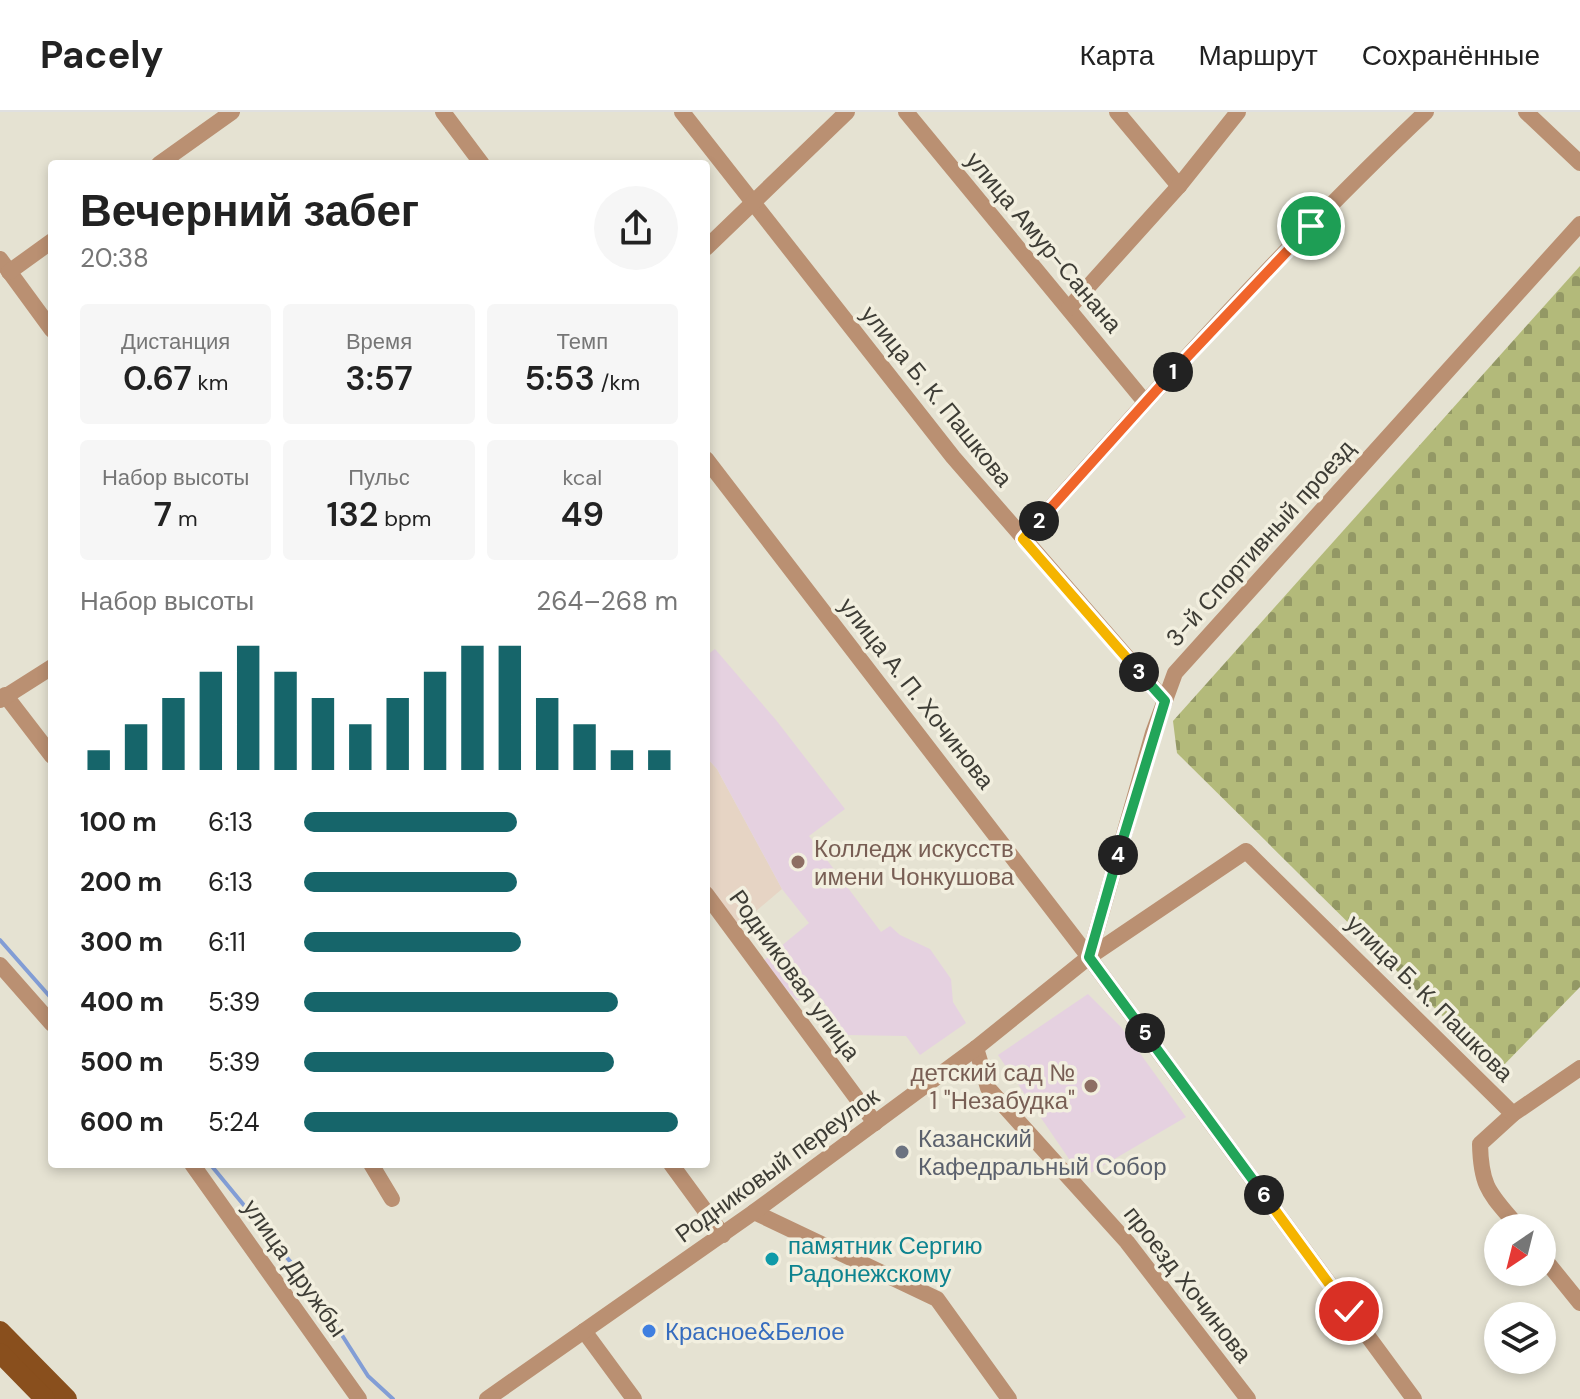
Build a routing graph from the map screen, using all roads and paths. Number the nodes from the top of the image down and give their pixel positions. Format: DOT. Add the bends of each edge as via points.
graph roads {
  1 [pos="232,112"];
  2 [pos="443,112"];
  3 [pos="682,112"];
  4 [pos="847,112"];
  5 [pos="906,112"];
  6 [pos="1117,112"];
  7 [pos="1238,112"];
  8 [pos="1426,112"];
  9 [pos="1526,112"];
  10 [pos="165,160"];
  11 [pos="479,160"];
  12 [pos="1580,163"];
  13 [pos="1179,186"];
  14 [pos="752,201"];
  15 [pos="1580,224"];
  16 [pos="48,243"];
  17 [pos="710,244"];
  18 [pos="5,266"];
  19 [pos="1069,308"];
  20 [pos="48,325"];
  21 [pos="1145,402"];
  22 [pos="710,464"];
  23 [pos="1023,539"];
  24 [pos="48,670"];
  25 [pos="3,698"];
  26 [pos="1165,701"];
  27 [pos="48,751"];
  28 [pos="1246,851"];
  29 [pos="710,899"];
  30 [pos="1089,957"];
  31 [pos="0,965"];
  32 [pos="48,1019"];
  33 [pos="976,1048"];
  34 [pos="1580,1068"];
  35 [pos="1513,1114"];
  36 [pos="875,1123"];
  37 [pos="195,1168"];
  38 [pos="373,1168"];
  39 [pos="674,1168"];
  40 [pos="392,1199"];
  41 [pos="754,1212"];
  42 [pos="1508,1214"];
  43 [pos="723,1235"];
  44 [pos="1556,1273"];
  45 [pos="1580,1303"];
  46 [pos="0,1331"];
  47 [pos="584,1331"];
  48 [pos="0,1353"];
  49 [pos="45,1399"];
  50 [pos="67,1399"];
  51 [pos="359,1399"];
  52 [pos="487,1399"];
  53 [pos="634,1399"];
  54 [pos="1009,1399"];
  55 [pos="1248,1399"];
  56 [pos="1414,1399"];
  1 -- 10 [label="street"];
  2 -- 11 [label="street"];
  3 -- 14 [label="street, улица Б. К. Пашкова"];
  4 -- 14 [label="street"];
  5 -- 19 [label="street, улица Амур-Санана"];
  6 -- 13 [label="street"];
  7 -- 13 [label="street"];
  8 -- 21 [label="street"];
  9 -- 12 [label="street"];
  13 -- 19 [label="street"];
  14 -- 17 [label="street"];
  14 -- 23 [label="street, улица Б. К. Пашкова"];
  15 -- 26 [label="street, 3-й Спортивный проезд" via="1175,673"];
  16 -- 18 [label="street"];
  18 -- 20 [label="street"];
  19 -- 21 [label="street, улица Амур-Санана"];
  21 -- 23 [label="street"];
  22 -- 30 [label="street, улица А. П. Хочинова"];
  23 -- 26 [label="street, улица Б. К. Пашкова"];
  24 -- 25 [label="street"];
  25 -- 27 [label="street"];
  26 -- 30 [label="street, 3-й Спортивный проезд"];
  28 -- 30 [label="street, Родниковый переулок"];
  28 -- 35 [label="street, улица Б. К. Пашкова"];
  29 -- 36 [label="street, Родниковая улица"];
  30 -- 33 [label="street, Родниковый переулок"];
  30 -- 56 [label="street, улица А. П. Хочинова"];
  31 -- 32 [label="street"];
  33 -- 36 [label="street, Родниковый переулок"];
  33 -- 55 [label="street, проезд Хочинова" via="988,1088 1127,1242"];
  34 -- 35 [label="street"];
  35 -- 42 [label="street, улица Б. К. Пашкова" via="1480,1144 1480,1173"];
  36 -- 41 [label="street, Родниковый переулок"];
  37 -- 51 [label="street, улица Дружбы"];
  38 -- 40 [label="street"];
  39 -- 43 [label="street"];
  41 -- 43 [label="street, Родниковый переулок"];
  41 -- 54 [label="street" via="937,1299"];
  43 -- 47 [label="street, Родниковый переулок"];
  44 -- 45 [label="street"];
  46 -- 50 [label="main road"];
  47 -- 52 [label="street, Родниковый переулок"];
  47 -- 53 [label="street"];
  48 -- 49 [label="main road"];
}
